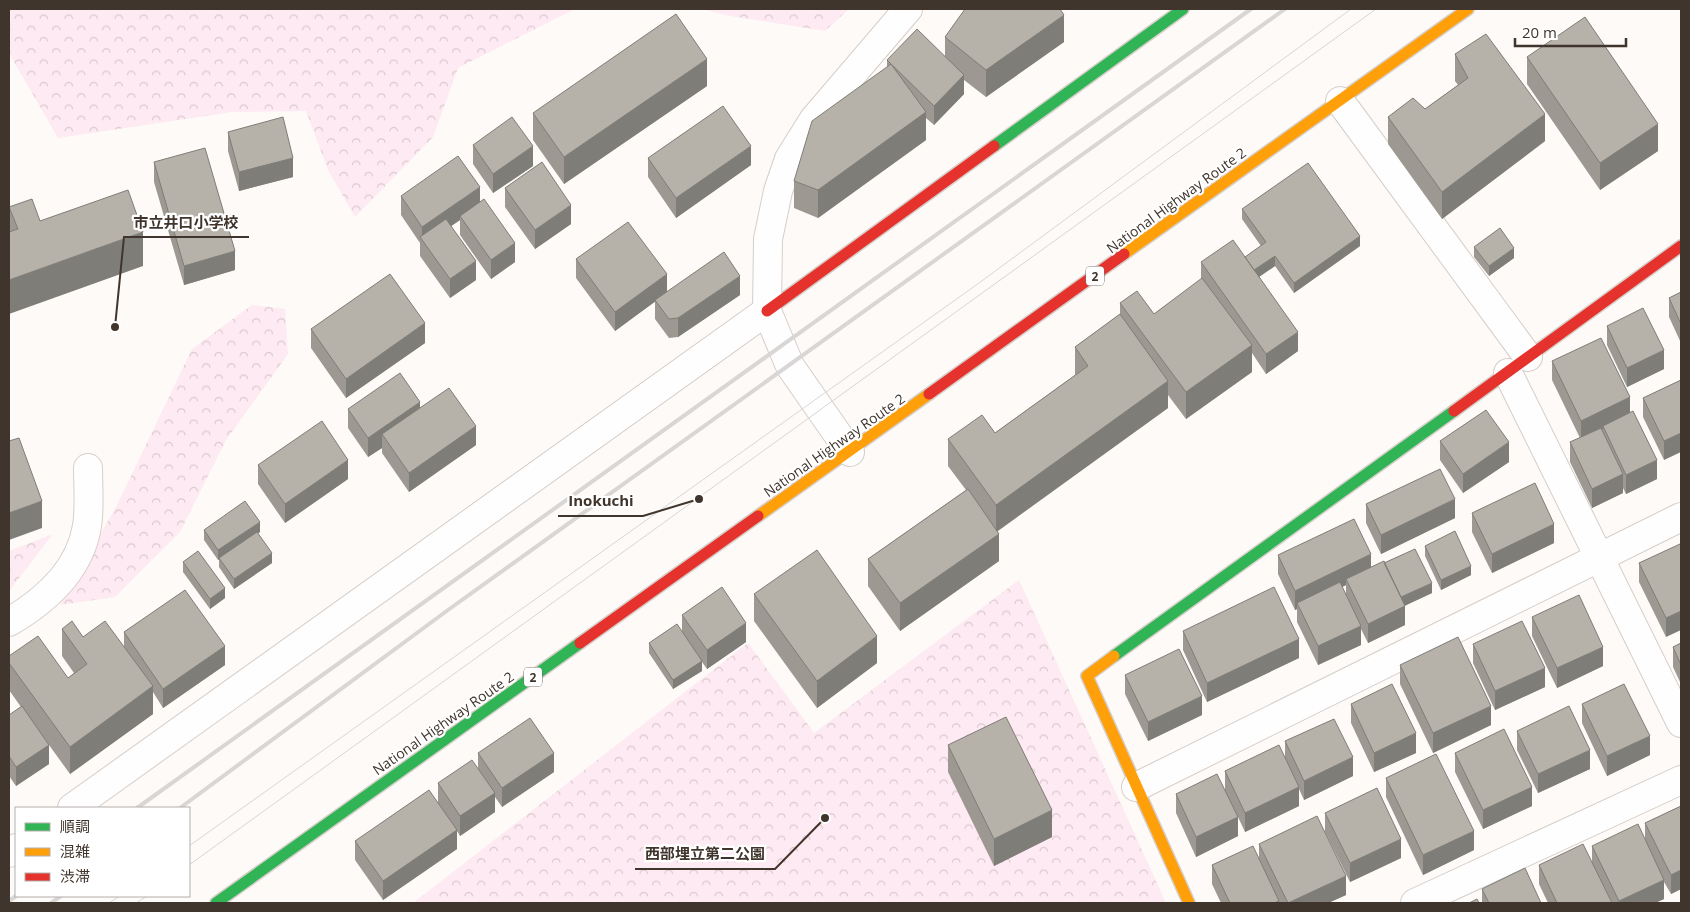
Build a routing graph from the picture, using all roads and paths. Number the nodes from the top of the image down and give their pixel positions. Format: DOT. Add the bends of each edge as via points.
graph roads {
  1 [pos="908,9"];
  2 [pos="1183,9"];
  3 [pos="1468,9"];
  4 [pos="1340,101"];
  5 [pos="1681,246"];
  6 [pos="767,311"];
  7 [pos="1518,365"];
  8 [pos="850,452"];
  9 [pos="88,468"];
  10 [pos="1681,517"];
  11 [pos="1599,557"];
  12 [pos="9,622"];
  13 [pos="1681,723"];
  14 [pos="1681,780"];
  15 [pos="1136,787"];
  16 [pos="73,807"];
  17 [pos="216,903"];
  18 [pos="1189,903"];
  19 [pos="1414,903"];
  1 -- 6 [label="street" via="814,119 789,159 778,191 768,239"];
  2 -- 6 [label="main road"];
  3 -- 4 [label="main road, National Highway Route 2 / 2"];
  4 -- 7 [label="street"];
  4 -- 8 [label="main road, National Highway Route 2 / 2"];
  5 -- 7 [label="main road"];
  6 -- 8 [label="street" via="790,366"];
  6 -- 16 [label="street"];
  7 -- 11 [label="street"];
  7 -- 15 [label="main road" via="1087,676"];
  8 -- 17 [label="main road, National Highway Route 2 / 2"];
  9 -- 12 [label="street" via="87,526 75,561 57,587"];
  10 -- 11 [label="street"];
  11 -- 13 [label="street"];
  11 -- 15 [label="street"];
  14 -- 19 [label="street"];
  15 -- 18 [label="main road"];
}
